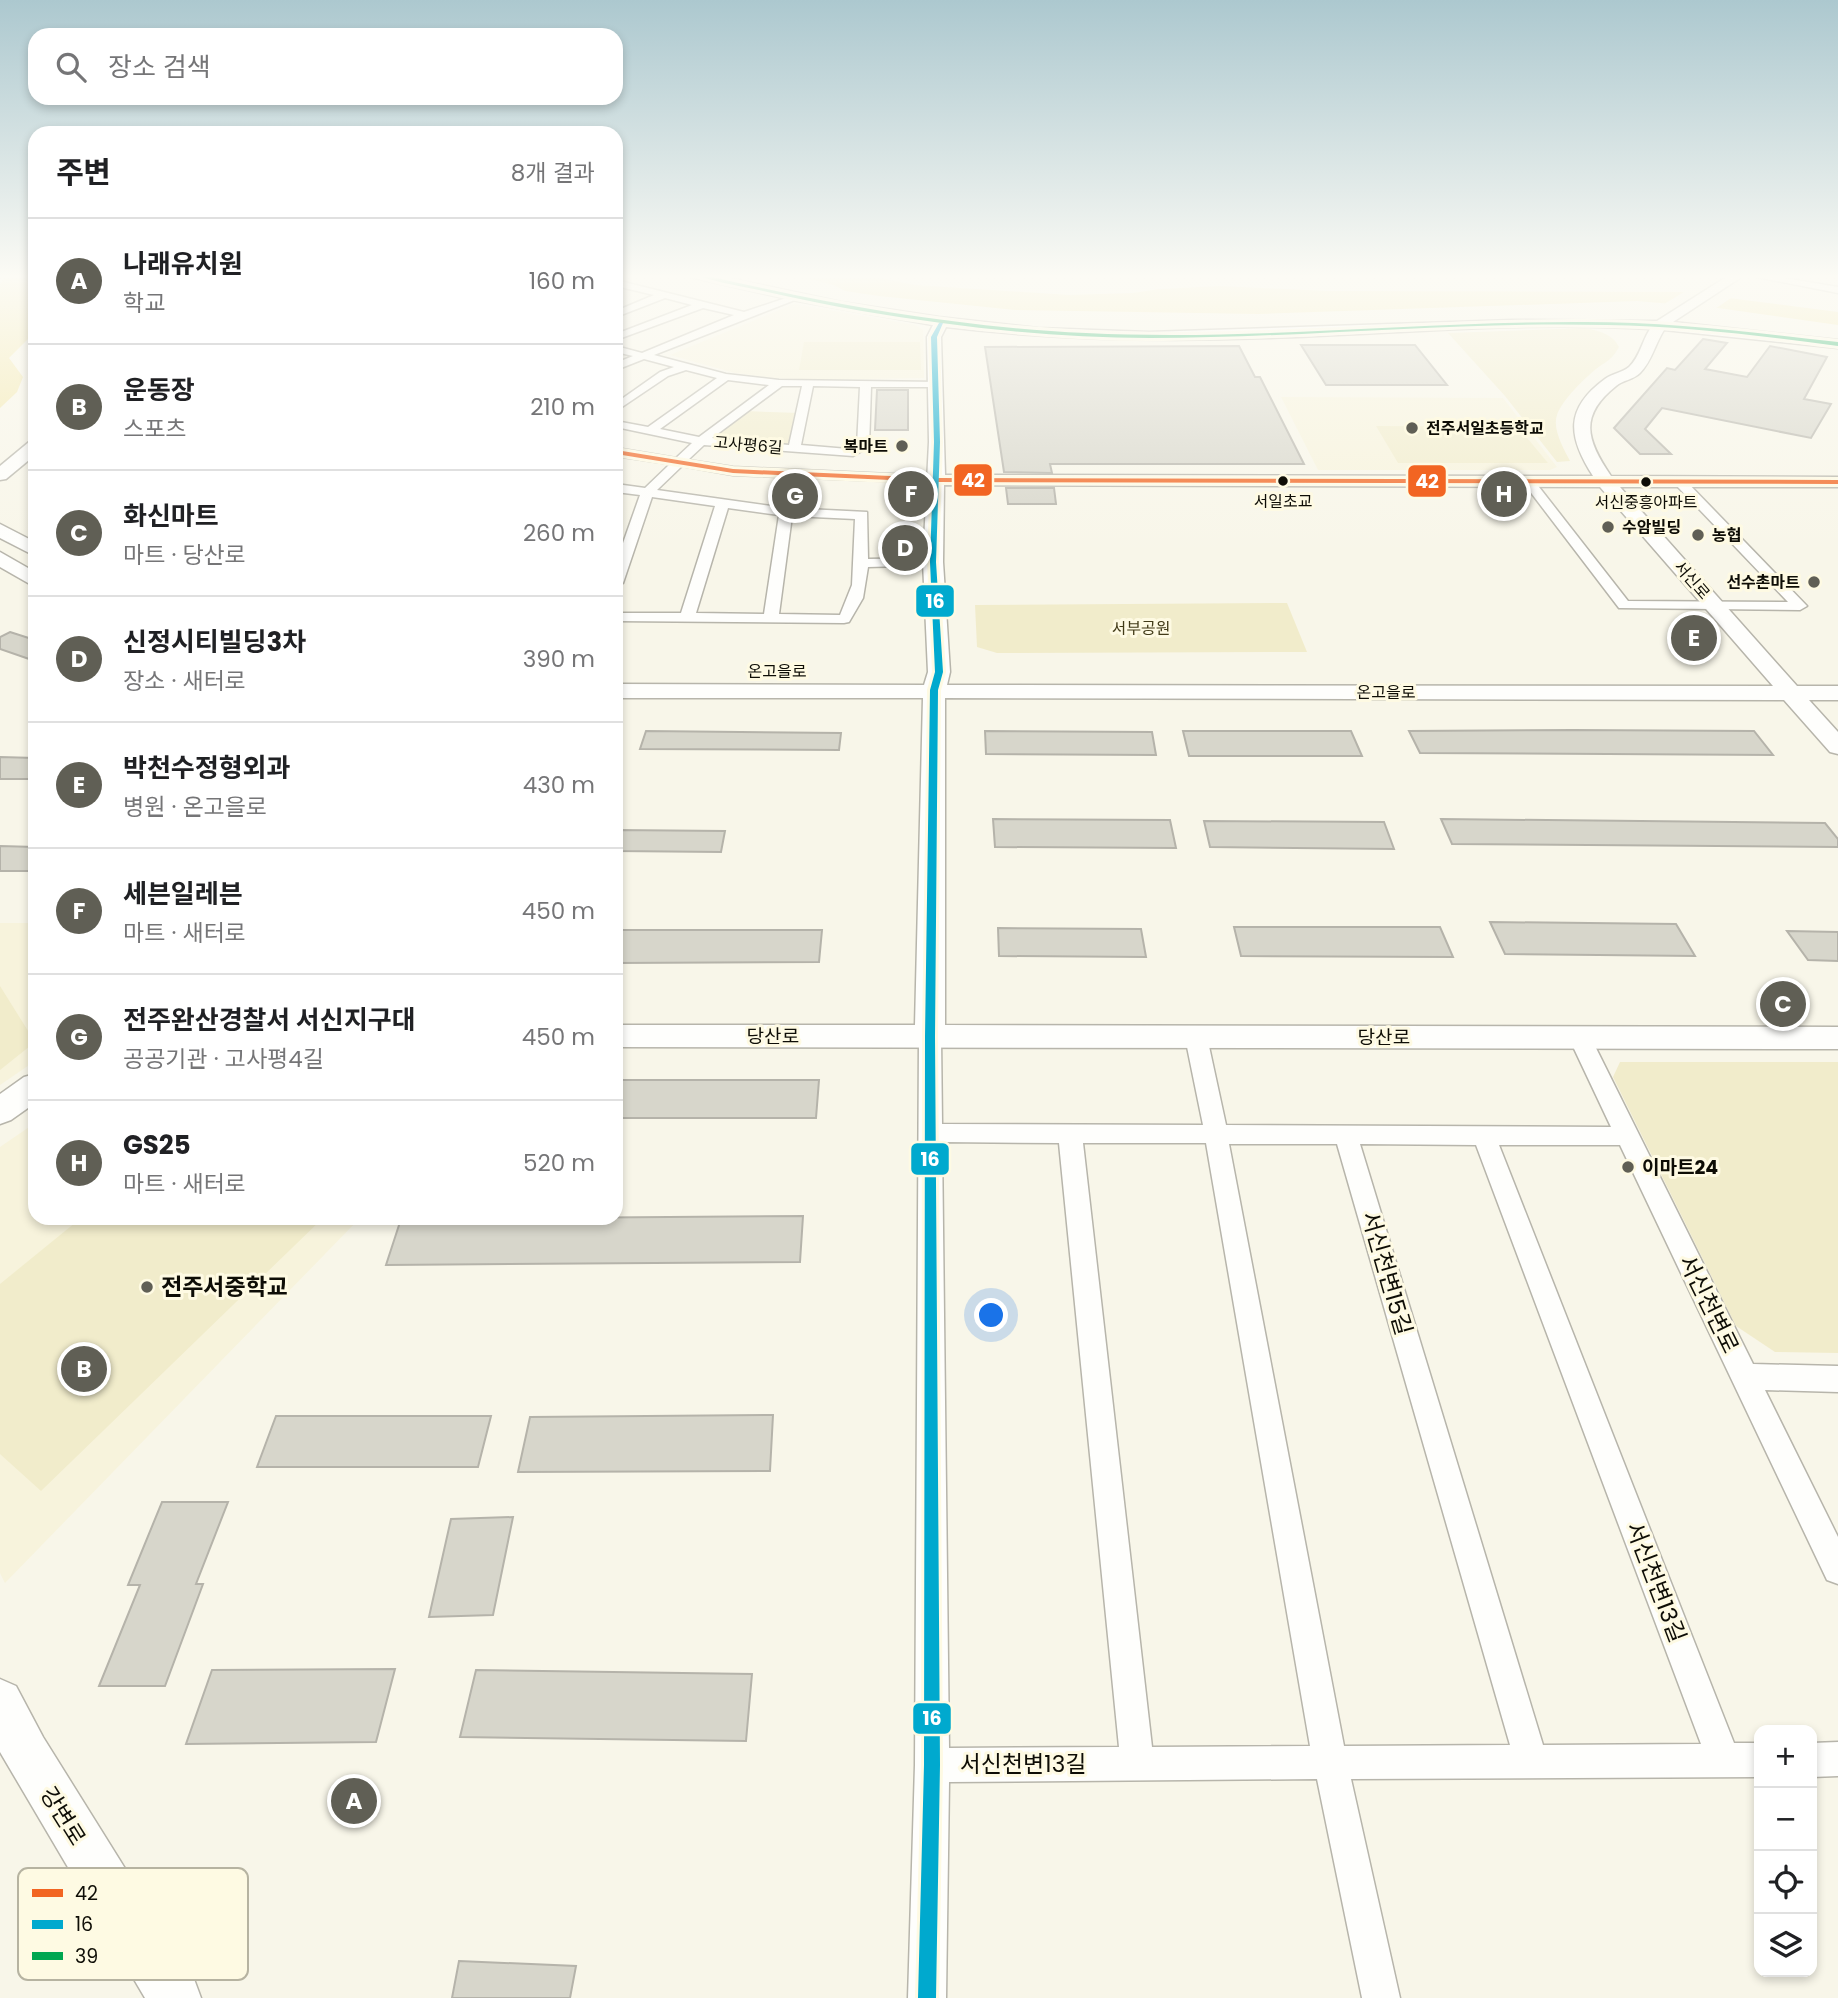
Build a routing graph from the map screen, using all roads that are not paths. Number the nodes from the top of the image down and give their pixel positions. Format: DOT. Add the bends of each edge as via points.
graph roads {
  1 [pos="685,367"];
  2 [pos="686,367"];
  3 [pos="935,367"];
  4 [pos="1636,367"];
  5 [pos="726,377"];
  6 [pos="779,383"];
  7 [pos="808,384"];
  8 [pos="866,384"];
  9 [pos="936,384"];
  10 [pos="623,403"];
  11 [pos="623,426"];
  12 [pos="648,432"];
  13 [pos="701,441"];
  14 [pos="794,449"];
  15 [pos="28,452"];
  16 [pos="623,453"];
  17 [pos="679,463"];
  18 [pos="28,472"];
  19 [pos="2,473"];
  20 [pos="935,480"];
  21 [pos="1528,481"];
  22 [pos="1605,481"];
  23 [pos="1679,481"];
  24 [pos="1838,482"];
  25 [pos="623,489"];
  26 [pos="647,493"];
  27 [pos="0,495"];
  28 [pos="723,502"];
  29 [pos="786,512"];
  30 [pos="0,530"];
  31 [pos="28,546"];
  32 [pos="0,558"];
  33 [pos="933,562"];
  34 [pos="623,563"];
  35 [pos="861,563"];
  36 [pos="28,576"];
  37 [pos="1714,606"];
  38 [pos="623,617"];
  39 [pos="687,619"];
  40 [pos="771,619"];
  41 [pos="623,670"];
  42 [pos="1773,674"];
  43 [pos="1838,674"];
  44 [pos="936,681"];
  45 [pos="623,691"];
  46 [pos="1838,693"];
  47 [pos="1791,694"];
  48 [pos="1838,747"];
  49 [pos="623,1036"];
  50 [pos="930,1037"];
  51 [pos="1196,1037"];
  52 [pos="1580,1038"];
  53 [pos="1838,1038"];
  54 [pos="28,1091"];
  55 [pos="0,1111"];
  56 [pos="930,1133"];
  57 [pos="1070,1134"];
  58 [pos="1216,1135"];
  59 [pos="1346,1135"];
  60 [pos="1484,1135"];
  61 [pos="1628,1136"];
  62 [pos="1745,1377"];
  63 [pos="1838,1378"];
  64 [pos="1838,1569"];
  65 [pos="0,1702"];
  66 [pos="1838,1759"];
  67 [pos="1724,1760"];
  68 [pos="1754,1760"];
  69 [pos="1817,1760"];
  70 [pos="1330,1762"];
  71 [pos="1531,1762"];
  72 [pos="1137,1763"];
  73 [pos="932,1765"];
  74 [pos="96,1868"];
  75 [pos="164,1980"];
  76 [pos="175,1998"];
  77 [pos="927,1998"];
  78 [pos="1381,1998"];
  1 -- 10 [label="street" via="664,374"];
  2 -- 5 [label="street"];
  3 -- 9 [label="street"];
  4 -- 22 [label="street, 서신로" via="1614,379 1581,421 1584,451"];
  5 -- 6 [label="street"];
  5 -- 12 [label="street"];
  6 -- 7 [label="street"];
  6 -- 13 [label="street, 고사평6길"];
  7 -- 8 [label="street"];
  7 -- 14 [label="street, 고사평6길"];
  8 -- 9 [label="street"];
  8 -- 14 [label="street, 고사평6길" via="863,447 849,453"];
  9 -- 20 [label="street"];
  11 -- 12 [label="street, 고사평6길"];
  12 -- 13 [label="street, 고사평6길"];
  13 -- 14 [label="street, 고사평6길"];
  13 -- 17 [label="street"];
  15 -- 19 [label="street"];
  16 -- 17 [label="street"];
  17 -- 20 [label="street" via="765,473"];
  17 -- 26 [label="street"];
  18 -- 27 [label="street"];
  20 -- 21 [label="street"];
  20 -- 33 [label="street"];
  21 -- 22 [label="street"];
  21 -- 37 [label="street" via="1624,605"];
  22 -- 23 [label="street"];
  22 -- 37 [label="street, 서신로"];
  23 -- 24 [label="street"];
  23 -- 37 [label="street, 서신로" via="1800,606"];
  25 -- 26 [label="street"];
  26 -- 28 [label="street"];
  26 -- 34 [label="street"];
  28 -- 29 [label="street"];
  28 -- 39 [label="street"];
  29 -- 35 [label="street" via="862,515"];
  29 -- 40 [label="street"];
  30 -- 31 [label="street"];
  32 -- 36 [label="street"];
  33 -- 35 [label="street"];
  33 -- 44 [label="street"];
  35 -- 40 [label="street" via="853,611 845,619"];
  37 -- 42 [label="street, 서신로"];
  38 -- 39 [label="street"];
  39 -- 40 [label="street"];
  41 -- 44 [label="street, 온고을로"];
  42 -- 43 [label="street, 온고을로"];
  42 -- 44 [label="street, 온고을로"];
  42 -- 47 [label="street, 서신로"];
  44 -- 45 [label="street, 온고을로"];
  44 -- 47 [label="street, 온고을로"];
  44 -- 50 [label="street"];
  46 -- 47 [label="street, 온고을로"];
  47 -- 48 [label="street, 서신로"];
  49 -- 50 [label="street, 당산로"];
  50 -- 51 [label="street, 당산로"];
  50 -- 56 [label="street"];
  51 -- 52 [label="street, 당산로"];
  51 -- 58 [label="street"];
  52 -- 53 [label="street, 당산로"];
  52 -- 61 [label="street, 서신천변로"];
  54 -- 55 [label="street"];
  56 -- 57 [label="street"];
  56 -- 73 [label="street"];
  57 -- 58 [label="street"];
  57 -- 72 [label="street"];
  58 -- 59 [label="street"];
  58 -- 70 [label="street"];
  59 -- 60 [label="street"];
  59 -- 71 [label="street, 서신천변15길"];
  60 -- 61 [label="street"];
  60 -- 67 [label="street, 서신천변13길"];
  61 -- 62 [label="street, 서신천변로"];
  62 -- 63 [label="street"];
  62 -- 64 [label="street, 서신천변로"];
  65 -- 74 [label="street, 강변로"];
  66 -- 69 [label="street"];
  67 -- 68 [label="street, 서신천변13길"];
  67 -- 71 [label="street, 서신천변13길"];
  70 -- 71 [label="street, 서신천변13길"];
  70 -- 72 [label="street, 서신천변13길"];
  70 -- 78 [label="street"];
  72 -- 73 [label="street, 서신천변13길"];
  73 -- 77 [label="street, 서신천변13길"];
  75 -- 76 [label="street, 강변로"];
}
